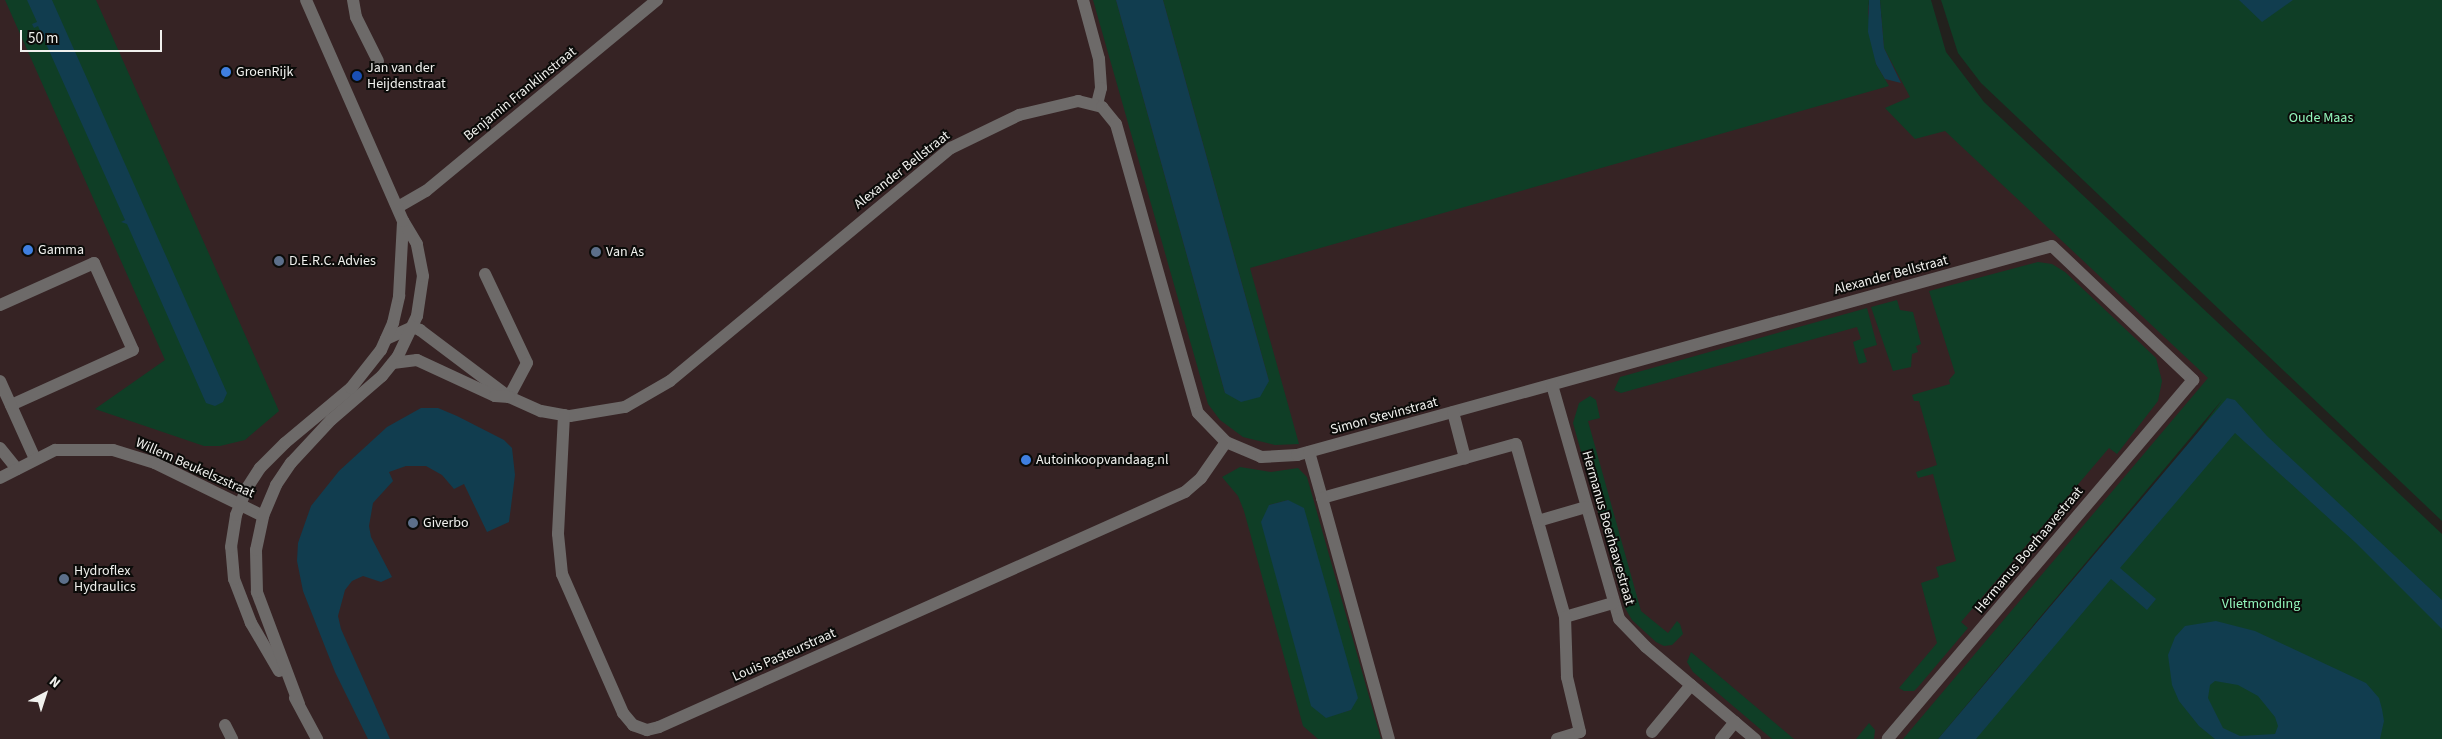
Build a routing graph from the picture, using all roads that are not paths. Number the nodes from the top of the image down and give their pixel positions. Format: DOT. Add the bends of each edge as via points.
graph roads {
  1 [pos="306,0"];
  2 [pos="353,0"];
  3 [pos="657,0"];
  4 [pos="1083,0"];
  5 [pos="378,60"];
  6 [pos="1097,104"];
  7 [pos="398,207"];
  8 [pos="403,221"];
  9 [pos="484,274"];
  10 [pos="0,305"];
  11 [pos="413,327"];
  12 [pos="386,339"];
  13 [pos="393,363"];
  14 [pos="2193,380"];
  15 [pos="0,381"];
  16 [pos="1552,385"];
  17 [pos="509,397"];
  18 [pos="11,405"];
  19 [pos="1453,412"];
  20 [pos="564,415"];
  21 [pos="1226,442"];
  22 [pos="0,448"];
  23 [pos="1309,452"];
  24 [pos="1465,458"];
  25 [pos="35,459"];
  26 [pos="17,469"];
  27 [pos="0,478"];
  28 [pos="1322,498"];
  29 [pos="239,504"];
  30 [pos="1586,507"];
  31 [pos="263,516"];
  32 [pos="1538,521"];
  33 [pos="1613,603"];
  34 [pos="1565,617"];
  35 [pos="1692,685"];
  36 [pos="299,704"];
  37 [pos="1735,722"];
  38 [pos="225,725"];
  39 [pos="1652,732"];
  40 [pos="232,739"];
  41 [pos="318,739"];
  42 [pos="1389,739"];
  43 [pos="1557,739"];
  44 [pos="1721,739"];
  45 [pos="1755,739"];
  46 [pos="1888,739"];
  1 -- 7 [label="street"];
  2 -- 5 [label="street" via="356,17"];
  3 -- 7 [label="street, Benjamin Franklinstraat" via="426,191"];
  4 -- 6 [label="street" via="1099,59 1101,88"];
  6 -- 20 [label="street, Alexander Bellstraat" via="1078,101 1049,106 1018,115 969,137 936,160 657,390 616,410"];
  6 -- 21 [label="street" via="1110,113 1116,124 1196,407 1201,418"];
  7 -- 8 [label="street"];
  8 -- 11 [label="street" via="417,244 423,266 422,294"];
  8 -- 12 [label="street" via="399,296"];
  9 -- 17 [label="street" via="527,363"];
  10 -- 18 [label="street" via="94,263 133,350"];
  11 -- 12 [label="street"];
  11 -- 13 [label="street"];
  11 -- 17 [label="street, Alexander Bellstraat"];
  12 -- 29 [label="street" via="351,388 270,457 251,481"];
  13 -- 17 [label="street, Alexander Bellstraat" via="417,360 494,396"];
  13 -- 31 [label="street" via="331,420 291,463 276,485"];
  14 -- 16 [label="street, Alexander Bellstraat" via="2052,246"];
  14 -- 46 [label="street, Hermanus Boerhaavestraat"];
  15 -- 18 [label="street"];
  16 -- 19 [label="street, Simon Stevinstraat"];
  16 -- 30 [label="street, Hermanus Boerhaavestraat"];
  17 -- 20 [label="street, Alexander Bellstraat" via="540,411"];
  18 -- 25 [label="street"];
  19 -- 23 [label="street, Simon Stevinstraat"];
  19 -- 24 [label="street"];
  20 -- 21 [label="street, Louis Pasteurstraat" via="558,534 562,574 623,713 633,725 647,730 1185,492 1200,478"];
  21 -- 23 [label="street, Simon Stevinstraat" via="1252,455 1270,458"];
  22 -- 26 [label="street"];
  23 -- 28 [label="street"];
  24 -- 28 [label="street"];
  24 -- 32 [label="street" via="1516,444"];
  25 -- 26 [label="street, Willem Beukelszstraat"];
  25 -- 29 [label="street, Willem Beukelszstraat" via="60,449 122,452 155,463"];
  26 -- 27 [label="street, Willem Beukelszstraat"];
  28 -- 42 [label="street"];
  29 -- 31 [label="street, Willem Beukelszstraat"];
  29 -- 36 [label="street" via="231,542 234,579 256,633"];
  30 -- 32 [label="street"];
  30 -- 33 [label="street, Hermanus Boerhaavestraat"];
  31 -- 36 [label="street" via="256,550 257,592"];
  32 -- 34 [label="street"];
  33 -- 34 [label="street"];
  33 -- 35 [label="street, Hermanus Boerhaavestraat" via="1625,628"];
  34 -- 43 [label="street" via="1567,677 1580,732"];
  35 -- 37 [label="street, Hermanus Boerhaavestraat"];
  35 -- 39 [label="street"];
  36 -- 41 [label="street"];
  37 -- 44 [label="street"];
  37 -- 45 [label="street, Hermanus Boerhaavestraat"];
  38 -- 40 [label="street"];
}
